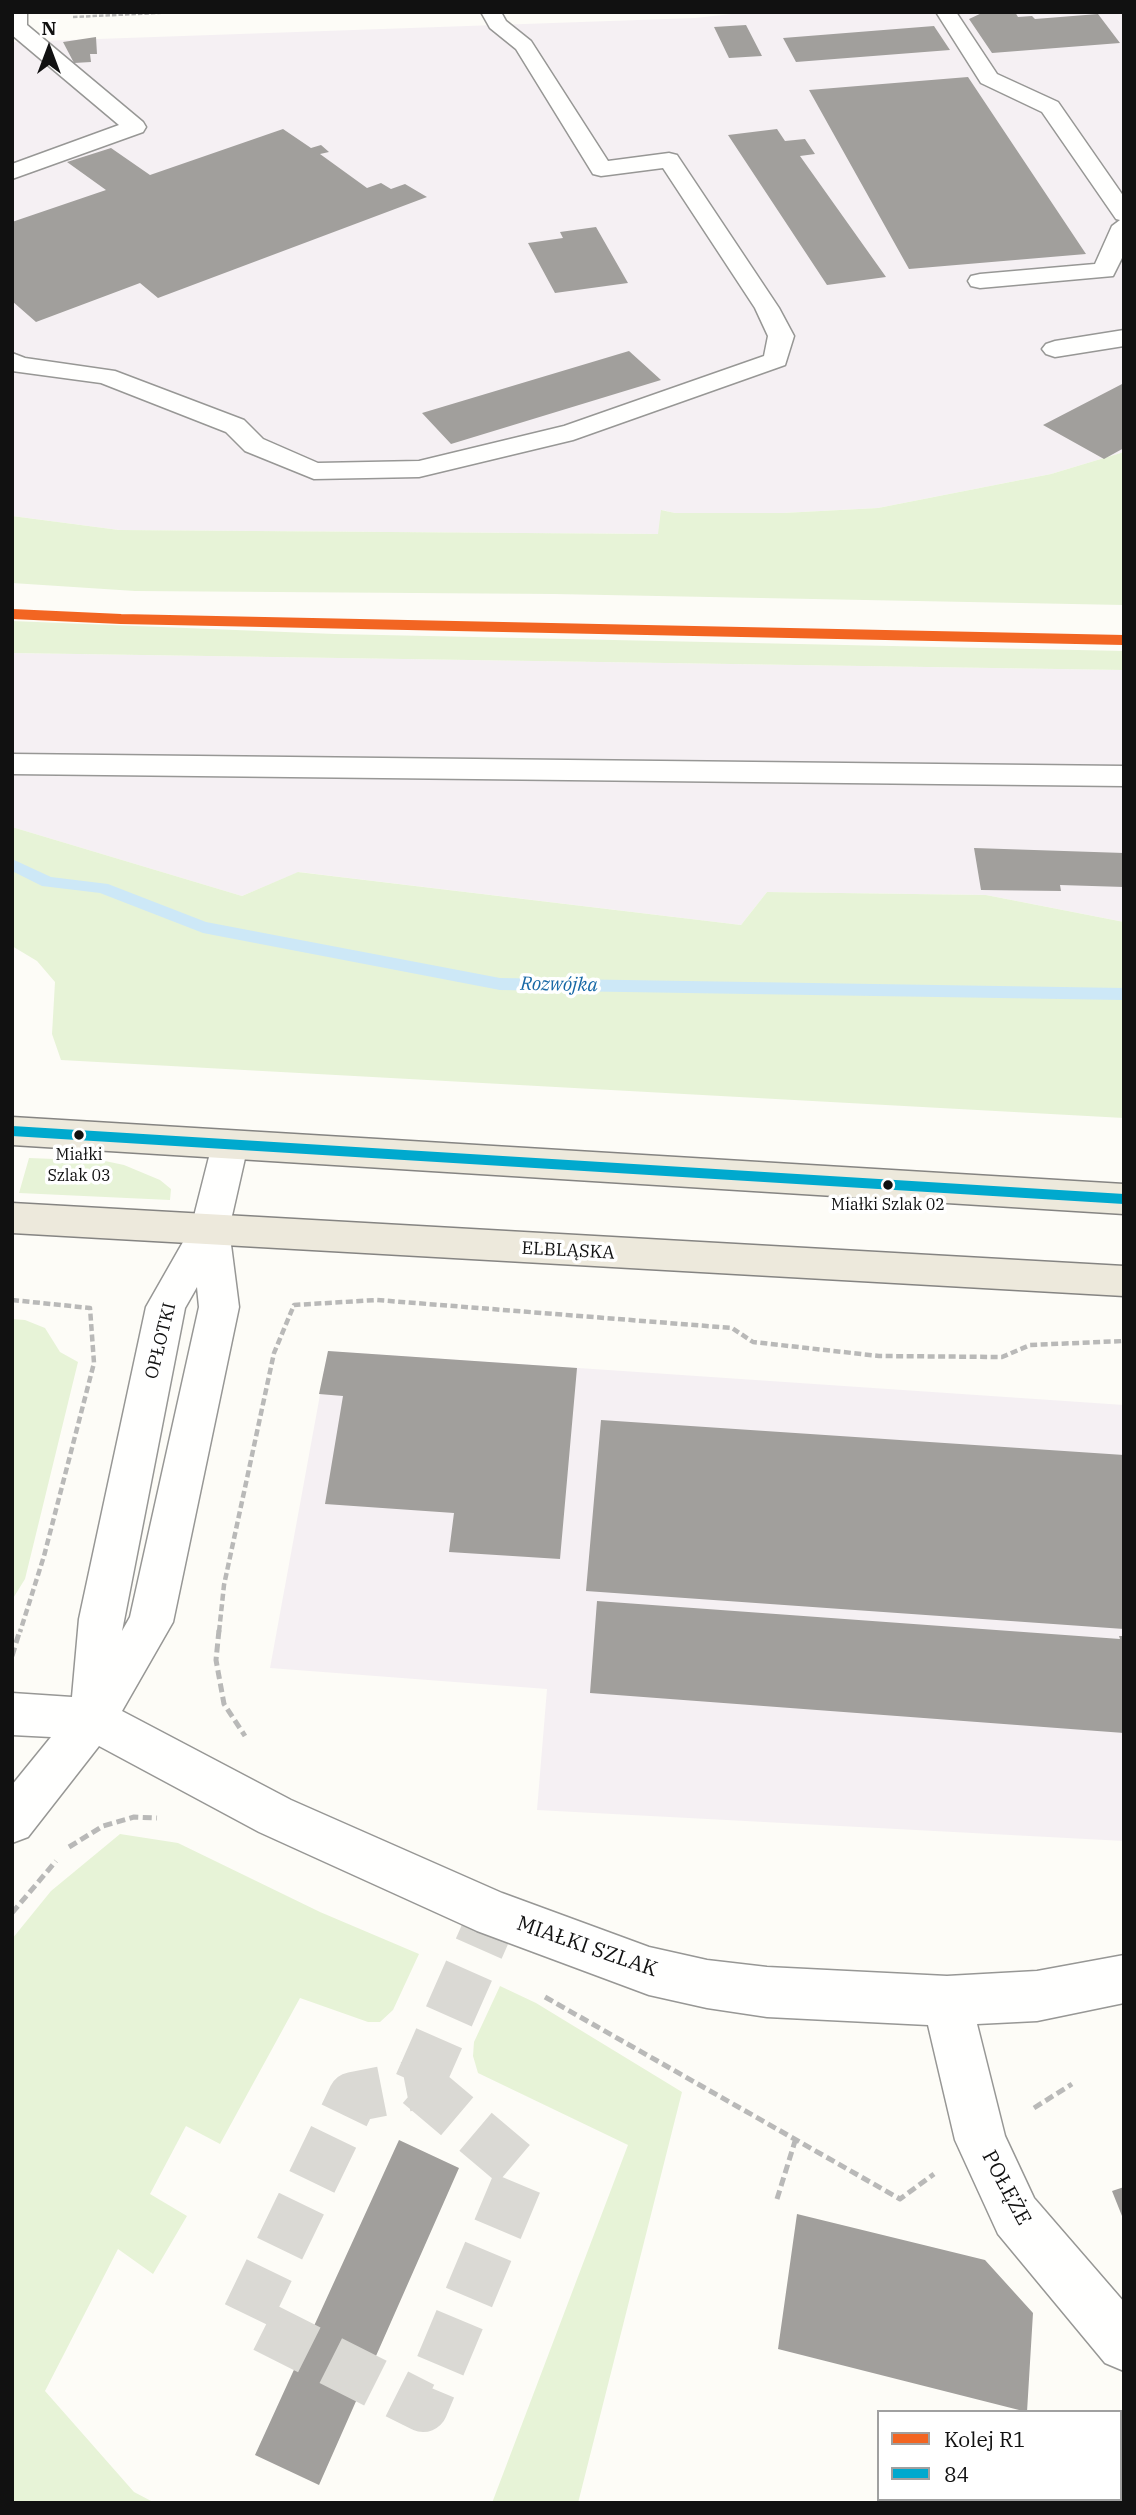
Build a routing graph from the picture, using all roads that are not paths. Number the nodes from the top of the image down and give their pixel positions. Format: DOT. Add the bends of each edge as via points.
graph roads {
  1 [pos="491,12"];
  2 [pos="946,12"];
  3 [pos="17,16"];
  4 [pos="12,172"];
  5 [pos="1124,214"];
  6 [pos="1124,226"];
  7 [pos="980,281"];
  8 [pos="1124,338"];
  9 [pos="1055,349"];
  10 [pos="12,361"];
  11 [pos="12,764"];
  12 [pos="1124,776"];
  13 [pos="12,1131"];
  14 [pos="229,1144"];
  15 [pos="1124,1199"];
  16 [pos="12,1218"];
  17 [pos="210,1229"];
  18 [pos="1124,1281"];
  19 [pos="12,1714"];
  20 [pos="93,1719"];
  21 [pos="12,1821"];
  22 [pos="1124,1979"];
  23 [pos="947,2001"];
  24 [pos="1124,2344"];
  1 -- 10 [label="street" via="497,24 524,45 601,169 669,160 767,308 780,336 776,360 573,432 419,468 314,471 254,445 235,426 106,376"];
  2 -- 5 [label="street" via="989,78 1050,107"];
  3 -- 4 [label="street" via="16,27 135,127"];
  6 -- 7 [label="street" via="1104,271"];
  8 -- 9 [label="street"];
  11 -- 12 [label="street"];
  13 -- 14 [label="main road"];
  14 -- 15 [label="main road"];
  14 -- 17 [label="street"];
  16 -- 17 [label="main road, ELBLĄSKA"];
  17 -- 18 [label="main road, ELBLĄSKA"];
  17 -- 20 [label="street" via="219,1307 151,1622"];
  19 -- 20 [label="street"];
  20 -- 21 [label="street"];
  20 -- 23 [label="street, MIAŁKI SZLAK" via="275,1816 494,1914 649,1972 768,1992"];
  22 -- 23 [label="street, MIAŁKI SZLAK" via="1037,1996"];
  23 -- 24 [label="street, POŁĘŻE" via="981,2140 1016,2216"];
}
